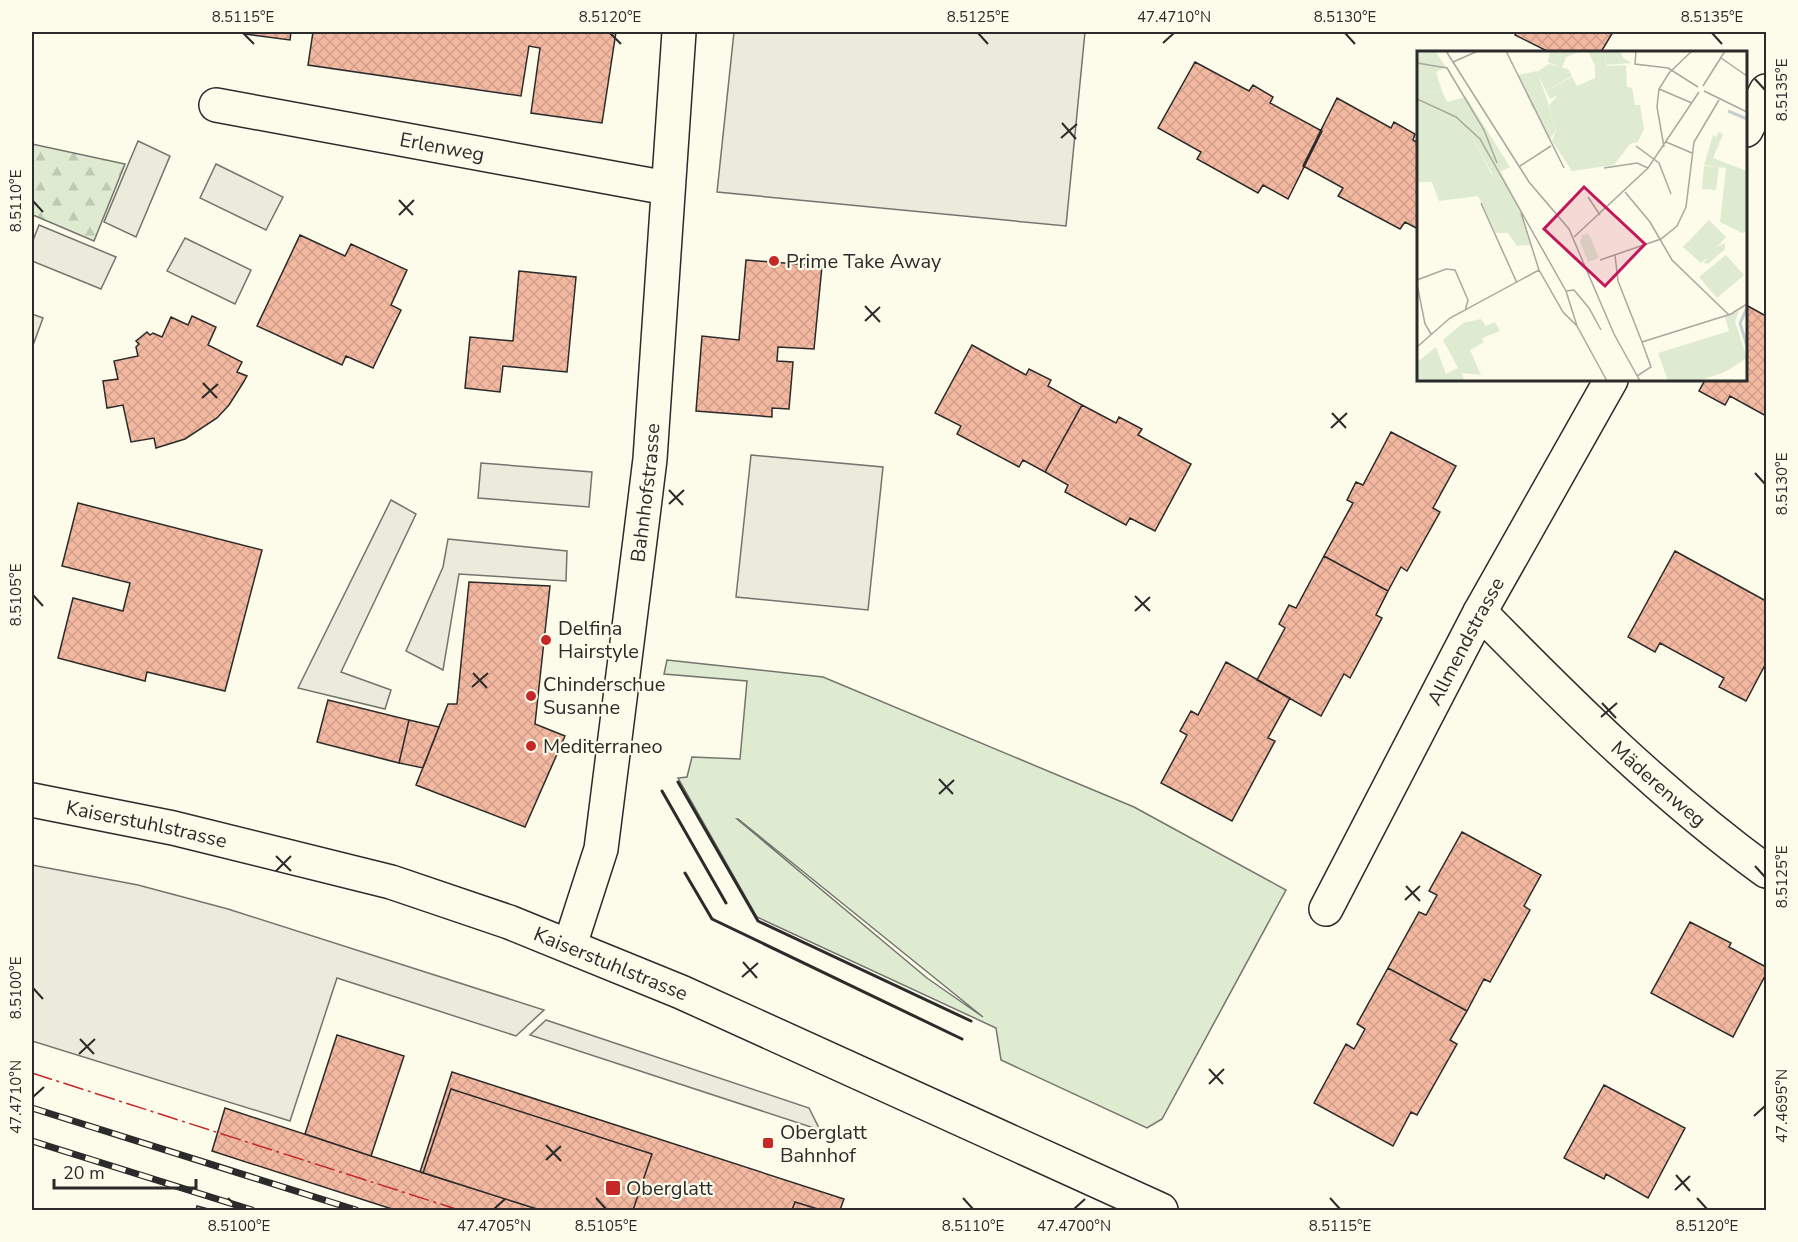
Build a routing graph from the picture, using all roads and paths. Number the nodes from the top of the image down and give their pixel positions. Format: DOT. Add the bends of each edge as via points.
graph roads {
  1 [pos="679,32"];
  2 [pos="1767,91"];
  3 [pos="216,105"];
  4 [pos="1747,128"];
  5 [pos="667,188"];
  6 [pos="1610,381"];
  7 [pos="1480,612"];
  8 [pos="32,800"];
  9 [pos="1767,871"];
  10 [pos="1326,909"];
  11 [pos="570,945"];
  12 [pos="1161,1210"];
  1 -- 5 [label="street, Bahnhofstrasse"];
  2 -- 4 [label="street"];
  3 -- 5 [label="street, Erlenweg"];
  5 -- 11 [label="street, Bahnhofstrasse" via="650,459 604,826 596,867"];
  6 -- 7 [label="street, Allmendstrasse"];
  7 -- 9 [label="street, Mäderenweg" via="1636,767"];
  7 -- 10 [label="street, Allmendstrasse"];
  8 -- 11 [label="street, Kaiserstuhlstrasse" via="173,828 391,882"];
  11 -- 12 [label="street, Kaiserstuhlstrasse"];
}
